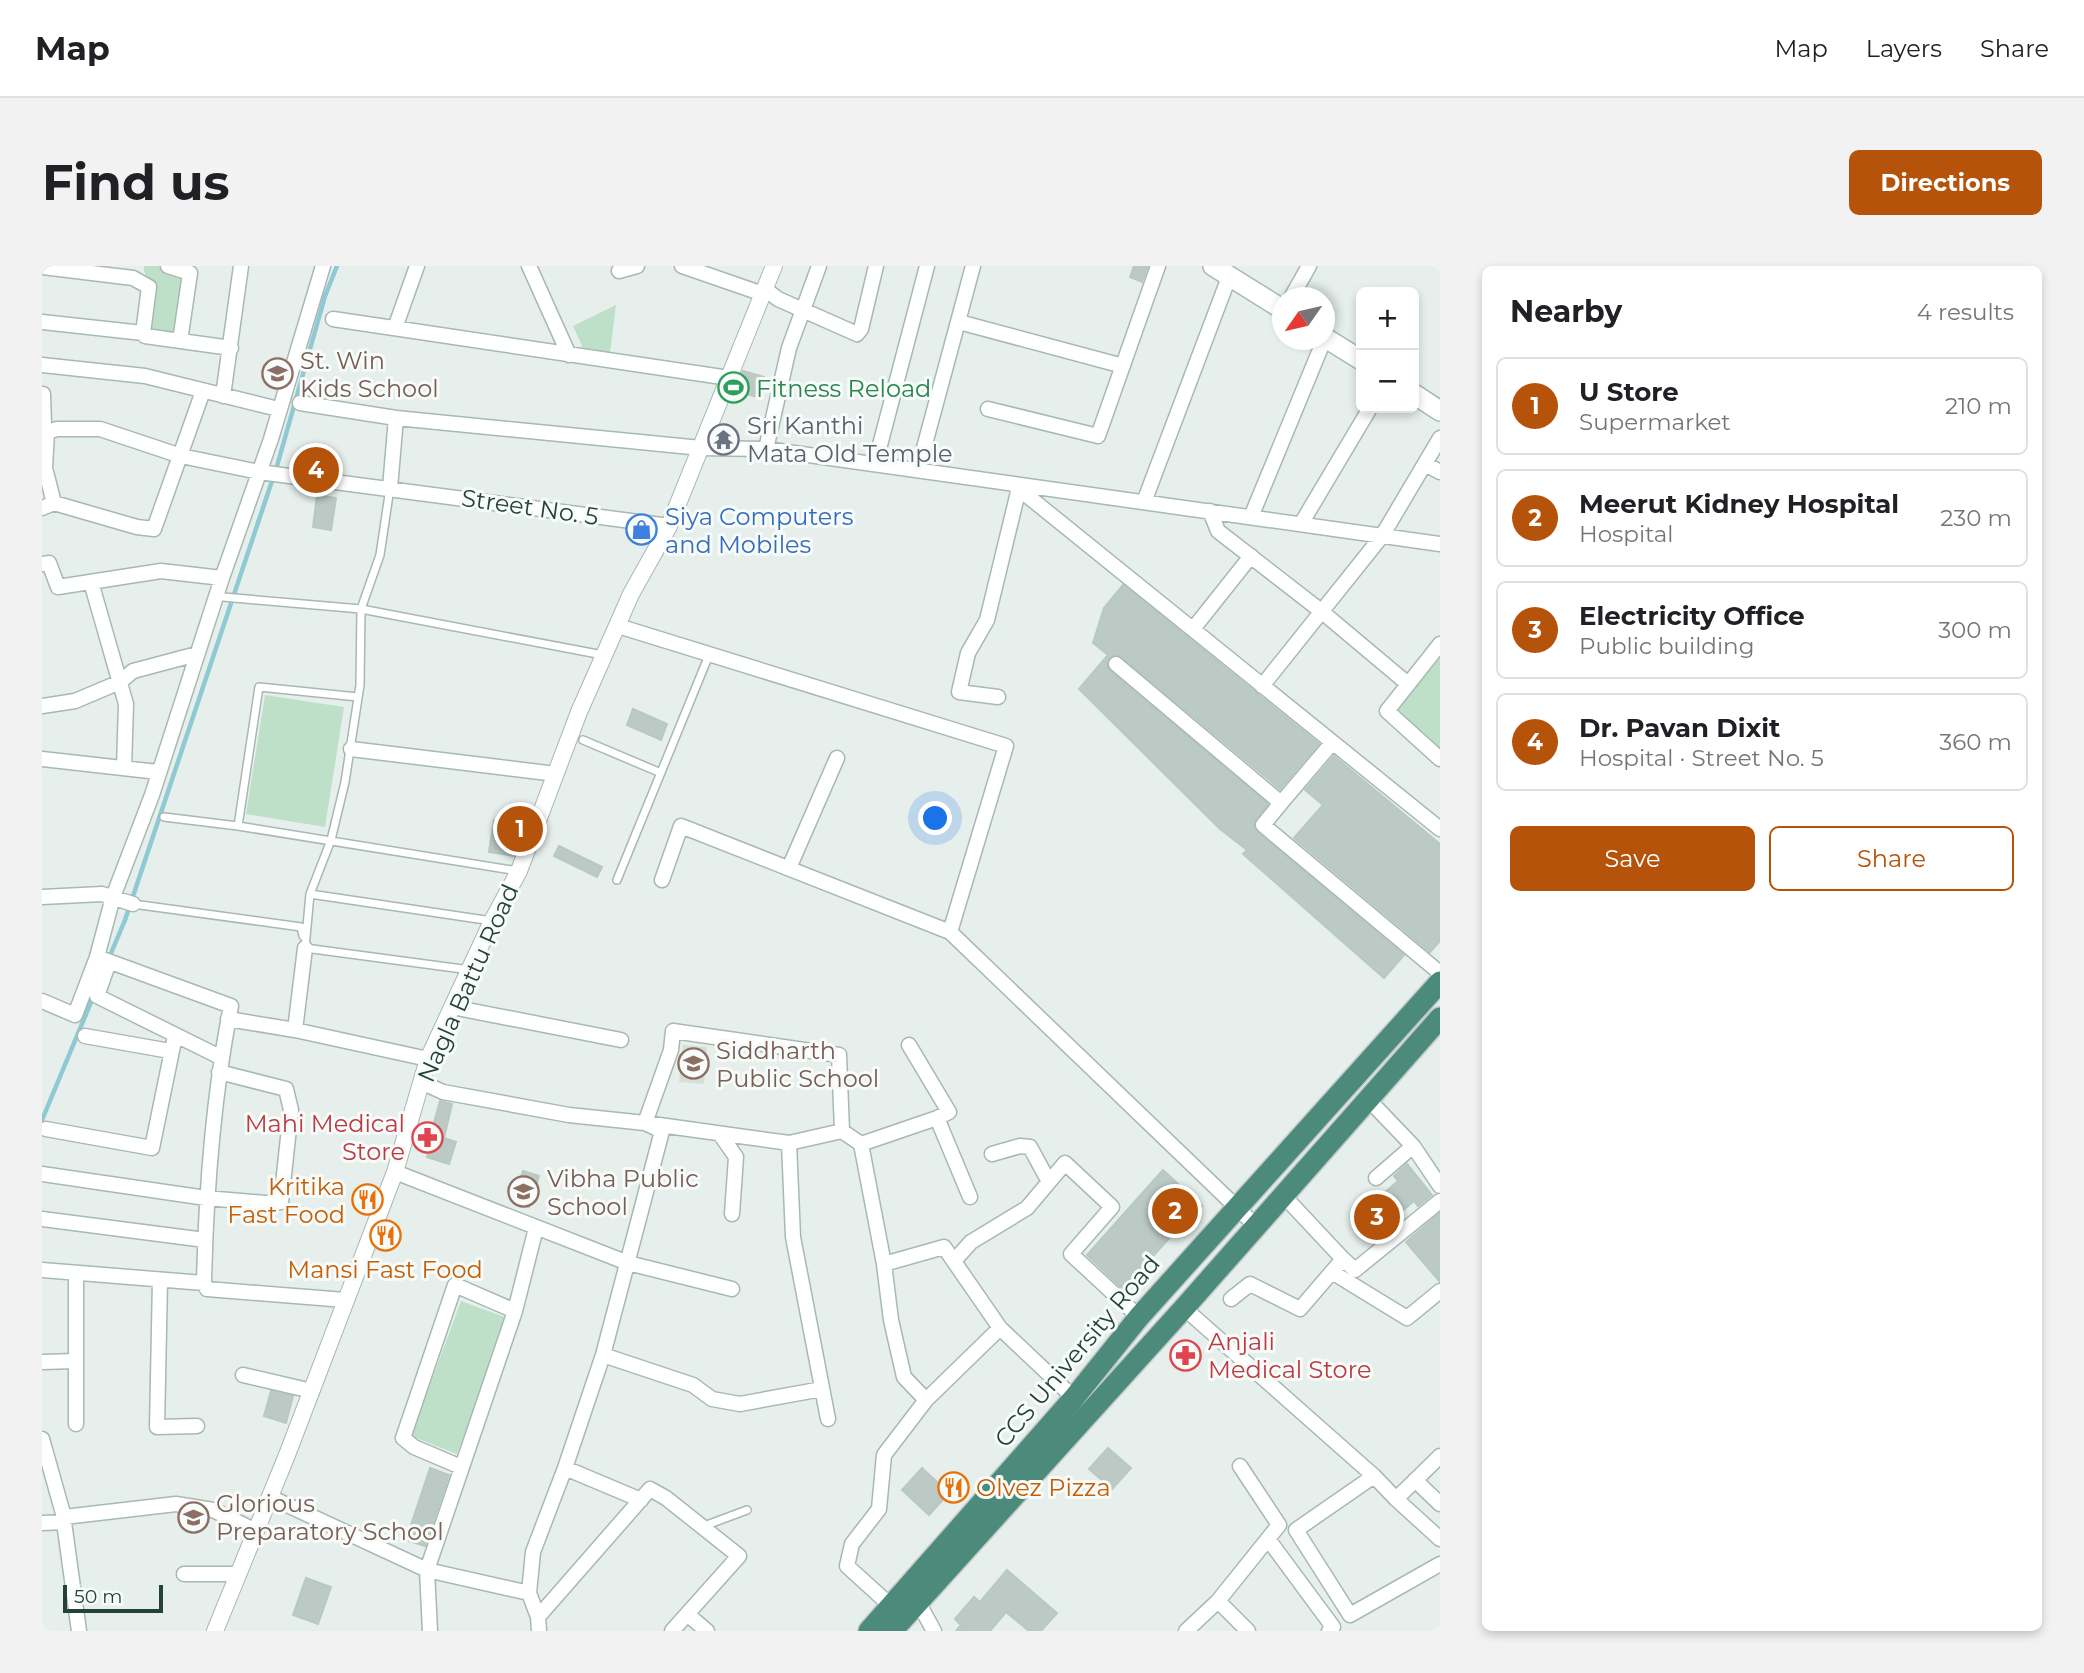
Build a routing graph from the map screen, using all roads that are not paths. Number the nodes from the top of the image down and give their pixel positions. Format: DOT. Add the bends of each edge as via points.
graph roads {
  1 [pos="168,266"];
  2 [pos="242,266"];
  3 [pos="323,266"];
  4 [pos="417,266"];
  5 [pos="529,266"];
  6 [pos="637,266"];
  7 [pos="682,266"];
  8 [pos="774,266"];
  9 [pos="819,266"];
  10 [pos="876,266"];
  11 [pos="927,266"];
  12 [pos="972,266"];
  13 [pos="1158,266"];
  14 [pos="1213,266"];
  15 [pos="1308,266"];
  16 [pos="42,267"];
  17 [pos="619,271"];
  18 [pos="135,272"];
  19 [pos="1230,277"];
  20 [pos="1297,287"];
  21 [pos="764,292"];
  22 [pos="1272,302"];
  23 [pos="803,310"];
  24 [pos="332,319"];
  25 [pos="42,322"];
  26 [pos="959,322"];
  27 [pos="395,328"];
  28 [pos="143,333"];
  29 [pos="180,341"];
  30 [pos="1335,344"];
  31 [pos="231,348"];
  32 [pos="1320,350"];
  33 [pos="569,355"];
  34 [pos="1356,357"];
  35 [pos="42,365"];
  36 [pos="1123,366"];
  37 [pos="729,378"];
  38 [pos="203,391"];
  39 [pos="43,394"];
  40 [pos="223,396"];
  41 [pos="1419,397"];
  42 [pos="300,403"];
  43 [pos="278,409"];
  44 [pos="988,409"];
  45 [pos="1440,411"];
  46 [pos="1367,413"];
  47 [pos="396,418"];
  48 [pos="47,432"];
  49 [pos="1440,438"];
  50 [pos="701,448"];
  51 [pos="766,449"];
  52 [pos="181,456"];
  53 [pos="875,464"];
  54 [pos="1424,464"];
  55 [pos="44,468"];
  56 [pos="918,470"];
  57 [pos="1440,472"];
  58 [pos="267,473"];
  59 [pos="1016,486"];
  60 [pos="390,488"];
  61 [pos="1144,502"];
  62 [pos="48,505"];
  63 [pos="1210,511"];
  64 [pos="1251,517"];
  65 [pos="1301,524"];
  66 [pos="669,526"];
  67 [pos="1382,536"];
  68 [pos="1440,544"];
  69 [pos="1251,556"];
  70 [pos="42,564"];
  71 [pos="222,578"];
  72 [pos="91,582"];
  73 [pos="223,597"];
  74 [pos="360,609"];
  75 [pos="1321,611"];
  76 [pos="618,626"];
  77 [pos="1193,629"];
  78 [pos="1440,644"];
  79 [pos="197,654"];
  80 [pos="709,655"];
  81 [pos="603,656"];
  82 [pos="1116,664"];
  83 [pos="120,682"];
  84 [pos="1408,684"];
  85 [pos="1262,686"];
  86 [pos="358,697"];
  87 [pos="998,697"];
  88 [pos="42,706"];
  89 [pos="583,740"];
  90 [pos="1332,743"];
  91 [pos="351,749"];
  92 [pos="837,758"];
  93 [pos="42,759"];
  94 [pos="1440,759"];
  95 [pos="124,768"];
  96 [pos="158,772"];
  97 [pos="662,773"];
  98 [pos="556,774"];
  99 [pos="1281,803"];
  100 [pos="164,817"];
  101 [pos="238,826"];
  102 [pos="1440,829"];
  103 [pos="331,840"];
  104 [pos="789,869"];
  105 [pos="519,871"];
  106 [pos="617,880"];
  107 [pos="662,880"];
  108 [pos="310,894"];
  109 [pos="42,897"];
  110 [pos="122,900"];
  111 [pos="492,921"];
  112 [pos="950,932"];
  113 [pos="305,948"];
  114 [pos="104,960"];
  115 [pos="470,970"];
  116 [pos="1440,973"];
  117 [pos="1440,982"];
  118 [pos="42,1001"];
  119 [pos="452,1007"];
  120 [pos="1440,1018"];
  121 [pos="228,1019"];
  122 [pos="295,1030"];
  123 [pos="175,1035"];
  124 [pos="86,1037"];
  125 [pos="621,1040"];
  126 [pos="909,1045"];
  127 [pos="170,1051"];
  128 [pos="428,1059"];
  129 [pos="221,1065"];
  130 [pos="421,1082"];
  131 [pos="1367,1098"];
  132 [pos="937,1118"];
  133 [pos="645,1123"];
  134 [pos="46,1129"];
  135 [pos="842,1131"];
  136 [pos="720,1133"];
  137 [pos="789,1143"];
  138 [pos="861,1144"];
  139 [pos="1413,1146"];
  140 [pos="992,1154"];
  141 [pos="396,1172"];
  142 [pos="42,1174"];
  143 [pos="1376,1178"];
  144 [pos="1049,1182"];
  145 [pos="1440,1186"];
  146 [pos="1283,1195"];
  147 [pos="970,1197"];
  148 [pos="206,1198"];
  149 [pos="1440,1201"];
  150 [pos="1236,1208"];
  151 [pos="732,1214"];
  152 [pos="42,1219"];
  153 [pos="1255,1225"];
  154 [pos="536,1228"];
  155 [pos="205,1240"];
  156 [pos="1343,1259"];
  157 [pos="954,1261"];
  158 [pos="628,1263"];
  159 [pos="884,1264"];
  160 [pos="42,1270"];
  161 [pos="1332,1272"];
  162 [pos="76,1273"];
  163 [pos="160,1280"];
  164 [pos="204,1283"];
  165 [pos="732,1289"];
  166 [pos="1440,1291"];
  167 [pos="1231,1299"];
  168 [pos="345,1300"];
  169 [pos="1184,1308"];
  170 [pos="515,1311"];
  171 [pos="1139,1317"];
  172 [pos="1000,1328"];
  173 [pos="603,1354"];
  174 [pos="75,1361"];
  175 [pos="42,1362"];
  176 [pos="243,1375"];
  177 [pos="822,1389"];
  178 [pos="312,1391"];
  179 [pos="1074,1398"];
  180 [pos="926,1400"];
  181 [pos="828,1419"];
  182 [pos="76,1424"];
  183 [pos="197,1426"];
  184 [pos="42,1439"];
  185 [pos="1440,1456"];
  186 [pos="1240,1466"];
  187 [pos="461,1467"];
  188 [pos="565,1468"];
  189 [pos="1374,1476"];
  190 [pos="1415,1480"];
  191 [pos="270,1497"];
  192 [pos="1396,1499"];
  193 [pos="641,1500"];
  194 [pos="1440,1504"];
  195 [pos="747,1510"];
  196 [pos="64,1519"];
  197 [pos="42,1523"];
  198 [pos="703,1526"];
  199 [pos="256,1531"];
  200 [pos="1268,1539"];
  201 [pos="1440,1539"];
  202 [pos="1440,1564"];
  203 [pos="427,1570"];
  204 [pos="184,1574"];
  205 [pos="239,1574"];
  206 [pos="529,1593"];
  207 [pos="1218,1601"];
  208 [pos="918,1602"];
  209 [pos="891,1606"];
  210 [pos="687,1614"];
  211 [pos="538,1624"];
  212 [pos="79,1631"];
  213 [pos="215,1631"];
  214 [pos="430,1631"];
  215 [pos="672,1631"];
  216 [pos="708,1631"];
  217 [pos="869,1631"];
  218 [pos="892,1631"];
  219 [pos="933,1631"];
  220 [pos="1186,1631"];
  221 [pos="1248,1631"];
  222 [pos="1329,1631"];
  1 -- 29 [label="street" via="190,274"];
  2 -- 31 [label="street"];
  3 -- 43 [label="street"];
  4 -- 27 [label="street"];
  5 -- 33 [label="street"];
  6 -- 17 [label="street"];
  7 -- 21 [label="street"];
  8 -- 21 [label="street, Nagla Battu Road"];
  9 -- 23 [label="street"];
  10 -- 23 [label="street" via="858,334"];
  11 -- 53 [label="street"];
  12 -- 26 [label="street"];
  13 -- 36 [label="street"];
  14 -- 19 [label="main road"];
  15 -- 20 [label="street"];
  16 -- 18 [label="street"];
  18 -- 28 [label="street" via="149,287"];
  19 -- 22 [label="main road"];
  19 -- 61 [label="street"];
  21 -- 23 [label="street"];
  21 -- 37 [label="street, Nagla Battu Road"];
  23 -- 51 [label="street" via="789,348"];
  24 -- 27 [label="street"];
  25 -- 28 [label="street"];
  26 -- 36 [label="street"];
  26 -- 56 [label="street"];
  27 -- 33 [label="street"];
  28 -- 29 [label="street"];
  29 -- 31 [label="street"];
  30 -- 34 [label="main road"];
  31 -- 40 [label="street"];
  32 -- 64 [label="street"];
  33 -- 37 [label="street"];
  35 -- 38 [label="street" via="145,376"];
  36 -- 44 [label="street" via="1098,436"];
  37 -- 50 [label="street, Nagla Battu Road"];
  38 -- 40 [label="street"];
  38 -- 52 [label="street"];
  39 -- 48 [label="street"];
  40 -- 43 [label="street"];
  41 -- 45 [label="main road"];
  42 -- 47 [label="street"];
  43 -- 58 [label="street"];
  46 -- 65 [label="street"];
  47 -- 50 [label="street"];
  47 -- 60 [label="street"];
  48 -- 52 [label="street, Street No. 5" via="100,429"];
  48 -- 55 [label="street"];
  49 -- 54 [label="street"];
  50 -- 51 [label="street"];
  50 -- 66 [label="street, Nagla Battu Road"];
  51 -- 53 [label="street"];
  52 -- 58 [label="street, Street No. 5"];
  52 -- 62 [label="street" via="154,528"];
  53 -- 56 [label="street"];
  54 -- 57 [label="street"];
  54 -- 67 [label="street"];
  55 -- 62 [label="street"];
  56 -- 59 [label="street"];
  58 -- 60 [label="street, Street No. 5"];
  58 -- 71 [label="street"];
  59 -- 61 [label="street"];
  59 -- 77 [label="street"];
  59 -- 87 [label="street" via="987,620 968,653 959,692"];
  60 -- 66 [label="street, Street No. 5"];
  60 -- 74 [label="lane" via="380,555"];
  61 -- 63 [label="street"];
  63 -- 64 [label="street"];
  63 -- 69 [label="street" via="1218,531"];
  64 -- 65 [label="street"];
  65 -- 67 [label="street"];
  66 -- 76 [label="street, Nagla Battu Road"];
  67 -- 68 [label="street"];
  67 -- 75 [label="street"];
  69 -- 75 [label="street"];
  69 -- 77 [label="street"];
  70 -- 72 [label="street" via="49,563 58,587"];
  71 -- 72 [label="street" via="161,571"];
  71 -- 79 [label="street"];
  72 -- 83 [label="street"];
  73 -- 74 [label="lane"];
  74 -- 81 [label="lane"];
  74 -- 86 [label="lane"];
  75 -- 84 [label="street"];
  75 -- 85 [label="street"];
  76 -- 80 [label="street"];
  76 -- 81 [label="street, Nagla Battu Road"];
  77 -- 85 [label="street"];
  78 -- 84 [label="street"];
  79 -- 83 [label="street" via="133,671"];
  79 -- 96 [label="street"];
  80 -- 97 [label="lane"];
  80 -- 112 [label="street" via="1006,746"];
  81 -- 98 [label="street, Nagla Battu Road"];
  82 -- 99 [label="street"];
  83 -- 88 [label="street" via="75,701"];
  83 -- 95 [label="street" via="126,704"];
  84 -- 94 [label="street" via="1387,711"];
  85 -- 90 [label="street"];
  86 -- 91 [label="lane"];
  86 -- 101 [label="lane" via="259,687"];
  89 -- 97 [label="lane"];
  90 -- 99 [label="street"];
  90 -- 102 [label="street"];
  91 -- 98 [label="street"];
  91 -- 103 [label="lane"];
  92 -- 104 [label="street"];
  93 -- 95 [label="street"];
  95 -- 96 [label="street"];
  96 -- 110 [label="street"];
  97 -- 106 [label="lane"];
  98 -- 105 [label="street, Nagla Battu Road"];
  99 -- 116 [label="street" via="1263,825"];
  100 -- 101 [label="lane"];
  101 -- 103 [label="lane"];
  103 -- 105 [label="lane"];
  103 -- 108 [label="lane"];
  104 -- 107 [label="street" via="681,825"];
  104 -- 112 [label="street"];
  105 -- 111 [label="street, Nagla Battu Road"];
  108 -- 111 [label="lane"];
  108 -- 113 [label="lane"];
  109 -- 110 [label="street" via="102,894"];
  110 -- 113 [label="lane" via="301,928"];
  110 -- 114 [label="street"];
  111 -- 115 [label="street, Nagla Battu Road"];
  112 -- 150 [label="street"];
  113 -- 115 [label="lane"];
  113 -- 122 [label="street"];
  114 -- 118 [label="street" via="75,1015"];
  114 -- 121 [label="street" via="231,1006"];
  114 -- 123 [label="street" via="97,996"];
  115 -- 119 [label="street, Nagla Battu Road"];
  117 -- 150 [label="highway, CCS University Road"];
  119 -- 125 [label="street"];
  119 -- 128 [label="street, Nagla Battu Road"];
  120 -- 131 [label="highway, CCS University Road"];
  121 -- 122 [label="street"];
  121 -- 129 [label="street"];
  122 -- 128 [label="street"];
  123 -- 127 [label="street"];
  123 -- 129 [label="street"];
  124 -- 127 [label="street"];
  126 -- 132 [label="street" via="949,1112"];
  127 -- 134 [label="street" via="152,1148"];
  128 -- 130 [label="street, Nagla Battu Road"];
  129 -- 148 [label="street"];
  129 -- 148 [label="street" via="286,1089 290,1123 281,1202"];
  130 -- 133 [label="street" via="443,1092 570,1122"];
  130 -- 141 [label="street, Nagla Battu Road"];
  131 -- 139 [label="street"];
  131 -- 146 [label="highway, CCS University Road"];
  132 -- 138 [label="street"];
  132 -- 147 [label="street"];
  133 -- 135 [label="street" via="671,1050 673,1031 839,1055"];
  133 -- 136 [label="street"];
  133 -- 158 [label="street" via="662,1131"];
  135 -- 137 [label="street"];
  135 -- 138 [label="street"];
  136 -- 137 [label="street"];
  136 -- 151 [label="street" via="736,1157"];
  137 -- 177 [label="street" via="793,1237"];
  138 -- 159 [label="street"];
  139 -- 143 [label="street"];
  139 -- 145 [label="street"];
  140 -- 144 [label="street" via="1030,1147"];
  141 -- 154 [label="street"];
  141 -- 168 [label="street, Nagla Battu Road"];
  142 -- 148 [label="street"];
  144 -- 157 [label="street" via="1027,1208 971,1242"];
  144 -- 171 [label="street" via="1065,1163 1112,1207 1071,1254"];
  146 -- 153 [label="highway, CCS University Road"];
  146 -- 156 [label="street"];
  148 -- 155 [label="street"];
  149 -- 156 [label="street" via="1355,1270"];
  150 -- 153 [label="street"];
  150 -- 171 [label="highway, CCS University Road"];
  152 -- 155 [label="street"];
  153 -- 169 [label="highway, CCS University Road"];
  154 -- 158 [label="street"];
  154 -- 170 [label="street"];
  155 -- 164 [label="street"];
  156 -- 161 [label="street"];
  157 -- 159 [label="street" via="944,1247"];
  157 -- 172 [label="street"];
  158 -- 165 [label="street"];
  158 -- 173 [label="street"];
  159 -- 180 [label="street" via="904,1377"];
  160 -- 162 [label="street"];
  161 -- 166 [label="street" via="1407,1318"];
  161 -- 167 [label="street" via="1300,1309 1250,1284"];
  162 -- 163 [label="street"];
  162 -- 174 [label="street"];
  163 -- 164 [label="street"];
  163 -- 183 [label="street" via="157,1427"];
  164 -- 168 [label="street" via="207,1289"];
  168 -- 178 [label="street, Nagla Battu Road"];
  169 -- 189 [label="street"];
  169 -- 208 [label="highway, CCS University Road"];
  170 -- 187 [label="street"];
  170 -- 187 [label="street" via="455,1285 403,1438"];
  171 -- 179 [label="highway, CCS University Road"];
  172 -- 179 [label="street"];
  172 -- 180 [label="street"];
  173 -- 177 [label="street" via="693,1385 712,1399 740,1404"];
  173 -- 188 [label="street"];
  174 -- 175 [label="street"];
  174 -- 182 [label="street"];
  176 -- 178 [label="street"];
  177 -- 181 [label="street"];
  178 -- 191 [label="street, Nagla Battu Road"];
  179 -- 209 [label="highway, CCS University Road"];
  180 -- 209 [label="street" via="884,1455 879,1509 852,1544 847,1566"];
  184 -- 196 [label="street"];
  185 -- 190 [label="street"];
  186 -- 200 [label="street" via="1279,1525"];
  187 -- 203 [label="street"];
  188 -- 193 [label="street"];
  188 -- 206 [label="street" via="533,1552"];
  189 -- 192 [label="street"];
  189 -- 202 [label="street" via="1296,1530 1350,1615"];
  190 -- 192 [label="street"];
  190 -- 194 [label="street"];
  191 -- 199 [label="street, Nagla Battu Road"];
  191 -- 203 [label="street"];
  192 -- 201 [label="street"];
  193 -- 198 [label="street" via="650,1489"];
  193 -- 211 [label="street"];
  195 -- 198 [label="lane"];
  196 -- 197 [label="street"];
  196 -- 199 [label="street" via="176,1504 213,1510"];
  196 -- 212 [label="street"];
  198 -- 210 [label="street" via="739,1556"];
  199 -- 205 [label="street, Nagla Battu Road"];
  200 -- 207 [label="street"];
  200 -- 222 [label="street" via="1333,1627"];
  203 -- 206 [label="street"];
  203 -- 214 [label="street"];
  204 -- 205 [label="street"];
  205 -- 213 [label="street, Nagla Battu Road"];
  206 -- 211 [label="street"];
  207 -- 220 [label="street"];
  207 -- 221 [label="street"];
  208 -- 218 [label="highway, CCS University Road"];
  208 -- 219 [label="street"];
  209 -- 217 [label="highway, CCS University Road"];
  210 -- 215 [label="street"];
  210 -- 216 [label="street"];
}
